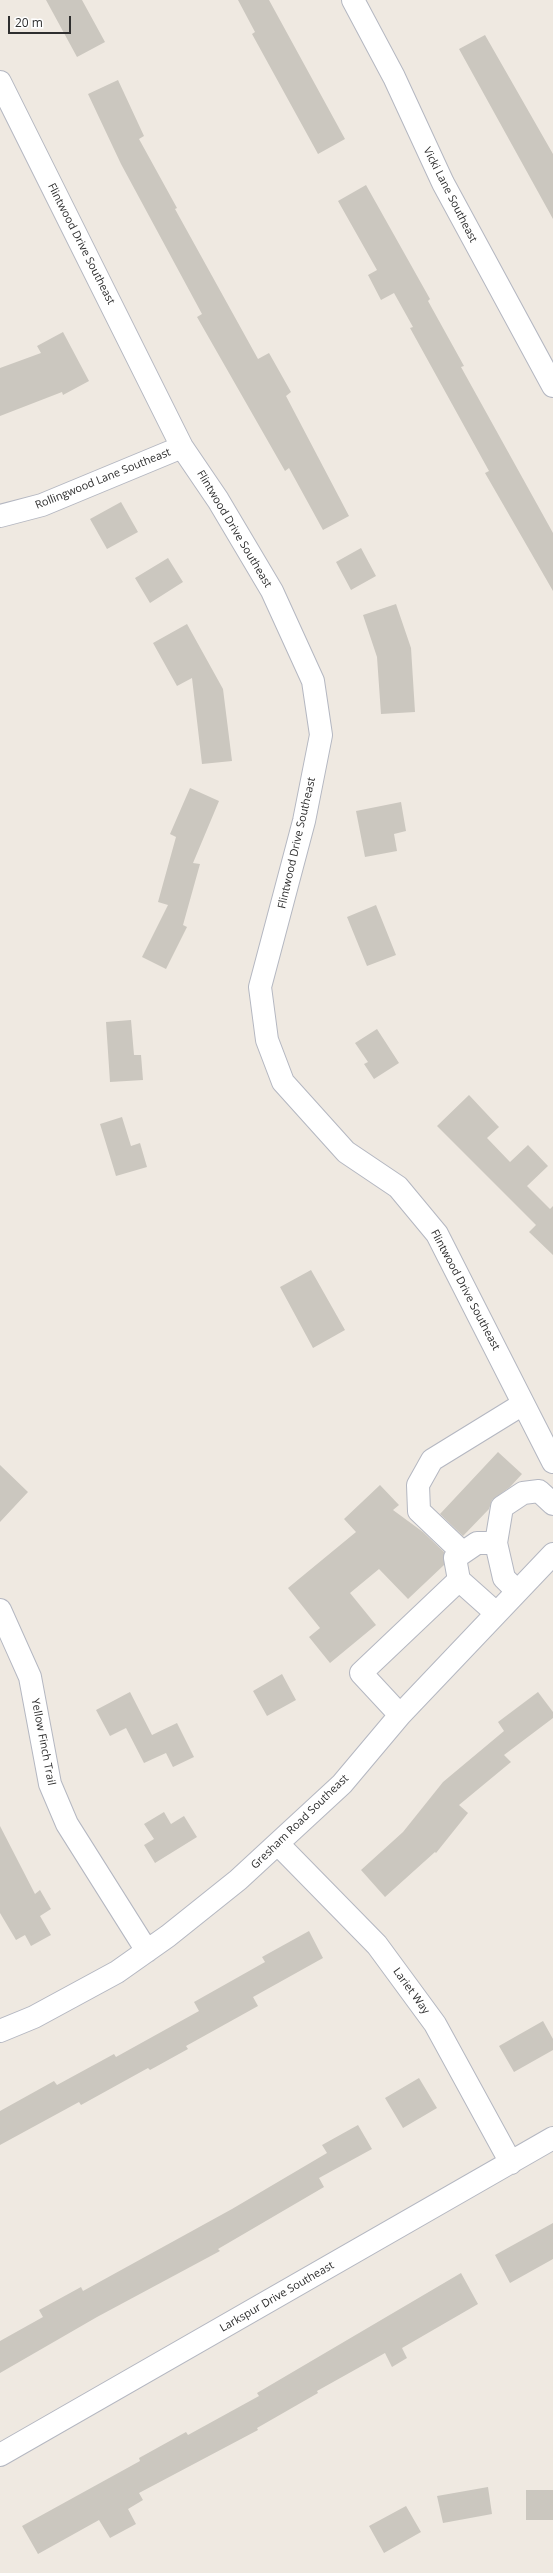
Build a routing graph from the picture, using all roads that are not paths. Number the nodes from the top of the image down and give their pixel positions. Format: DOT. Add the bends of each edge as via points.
graph roads {
  1 [pos="353,0"];
  2 [pos="0,82"];
  3 [pos="553,386"];
  4 [pos="182,448"];
  5 [pos="0,516"];
  6 [pos="523,1404"];
  7 [pos="553,1462"];
  8 [pos="553,1504"];
  9 [pos="496,1544"];
  10 [pos="462,1552"];
  11 [pos="553,1554"];
  12 [pos="459,1580"];
  13 [pos="517,1591"];
  14 [pos="0,1610"];
  15 [pos="496,1613"];
  16 [pos="400,1715"];
  17 [pos="278,1844"];
  18 [pos="147,1951"];
  19 [pos="0,2031"];
  20 [pos="553,2138"];
  21 [pos="511,2162"];
  22 [pos="0,2455"];
  1 -- 3 [label="street, Vicki Lane Southeast" via="394,77 443,183"];
  2 -- 4 [label="street, Flintwood Drive Southeast"];
  4 -- 5 [label="street, Rollingwood Lane Southeast" via="42,505"];
  4 -- 6 [label="street, Flintwood Drive Southeast" via="218,500 272,591 313,681 320,735 304,821 260,987 267,1040 283,1082 346,1152 398,1187 437,1234"];
  6 -- 7 [label="street, Flintwood Drive Southeast"];
  6 -- 10 [label="street" via="432,1460 418,1485 420,1511"];
  8 -- 9 [label="street" via="539,1491 523,1493 502,1507"];
  9 -- 10 [label="street" via="477,1543"];
  9 -- 13 [label="street" via="504,1578"];
  10 -- 12 [label="street" via="456,1558"];
  11 -- 13 [label="street, Gresham Road Southeast"];
  12 -- 15 [label="street"];
  12 -- 16 [label="street" via="360,1673"];
  13 -- 15 [label="street, Gresham Road Southeast"];
  14 -- 18 [label="street, Yellow Finch Trail" via="30,1677 50,1784 67,1824"];
  15 -- 16 [label="street, Gresham Road Southeast"];
  16 -- 17 [label="street, Gresham Road Southeast" via="342,1784"];
  17 -- 18 [label="street, Gresham Road Southeast" via="238,1880"];
  17 -- 21 [label="street, Lariet Way" via="377,1945 435,2024"];
  18 -- 19 [label="street, Gresham Road Southeast" via="90,1988"];
  20 -- 21 [label="street, Larkspur Drive Southeast"];
  21 -- 22 [label="street, Larkspur Drive Southeast"];
}
